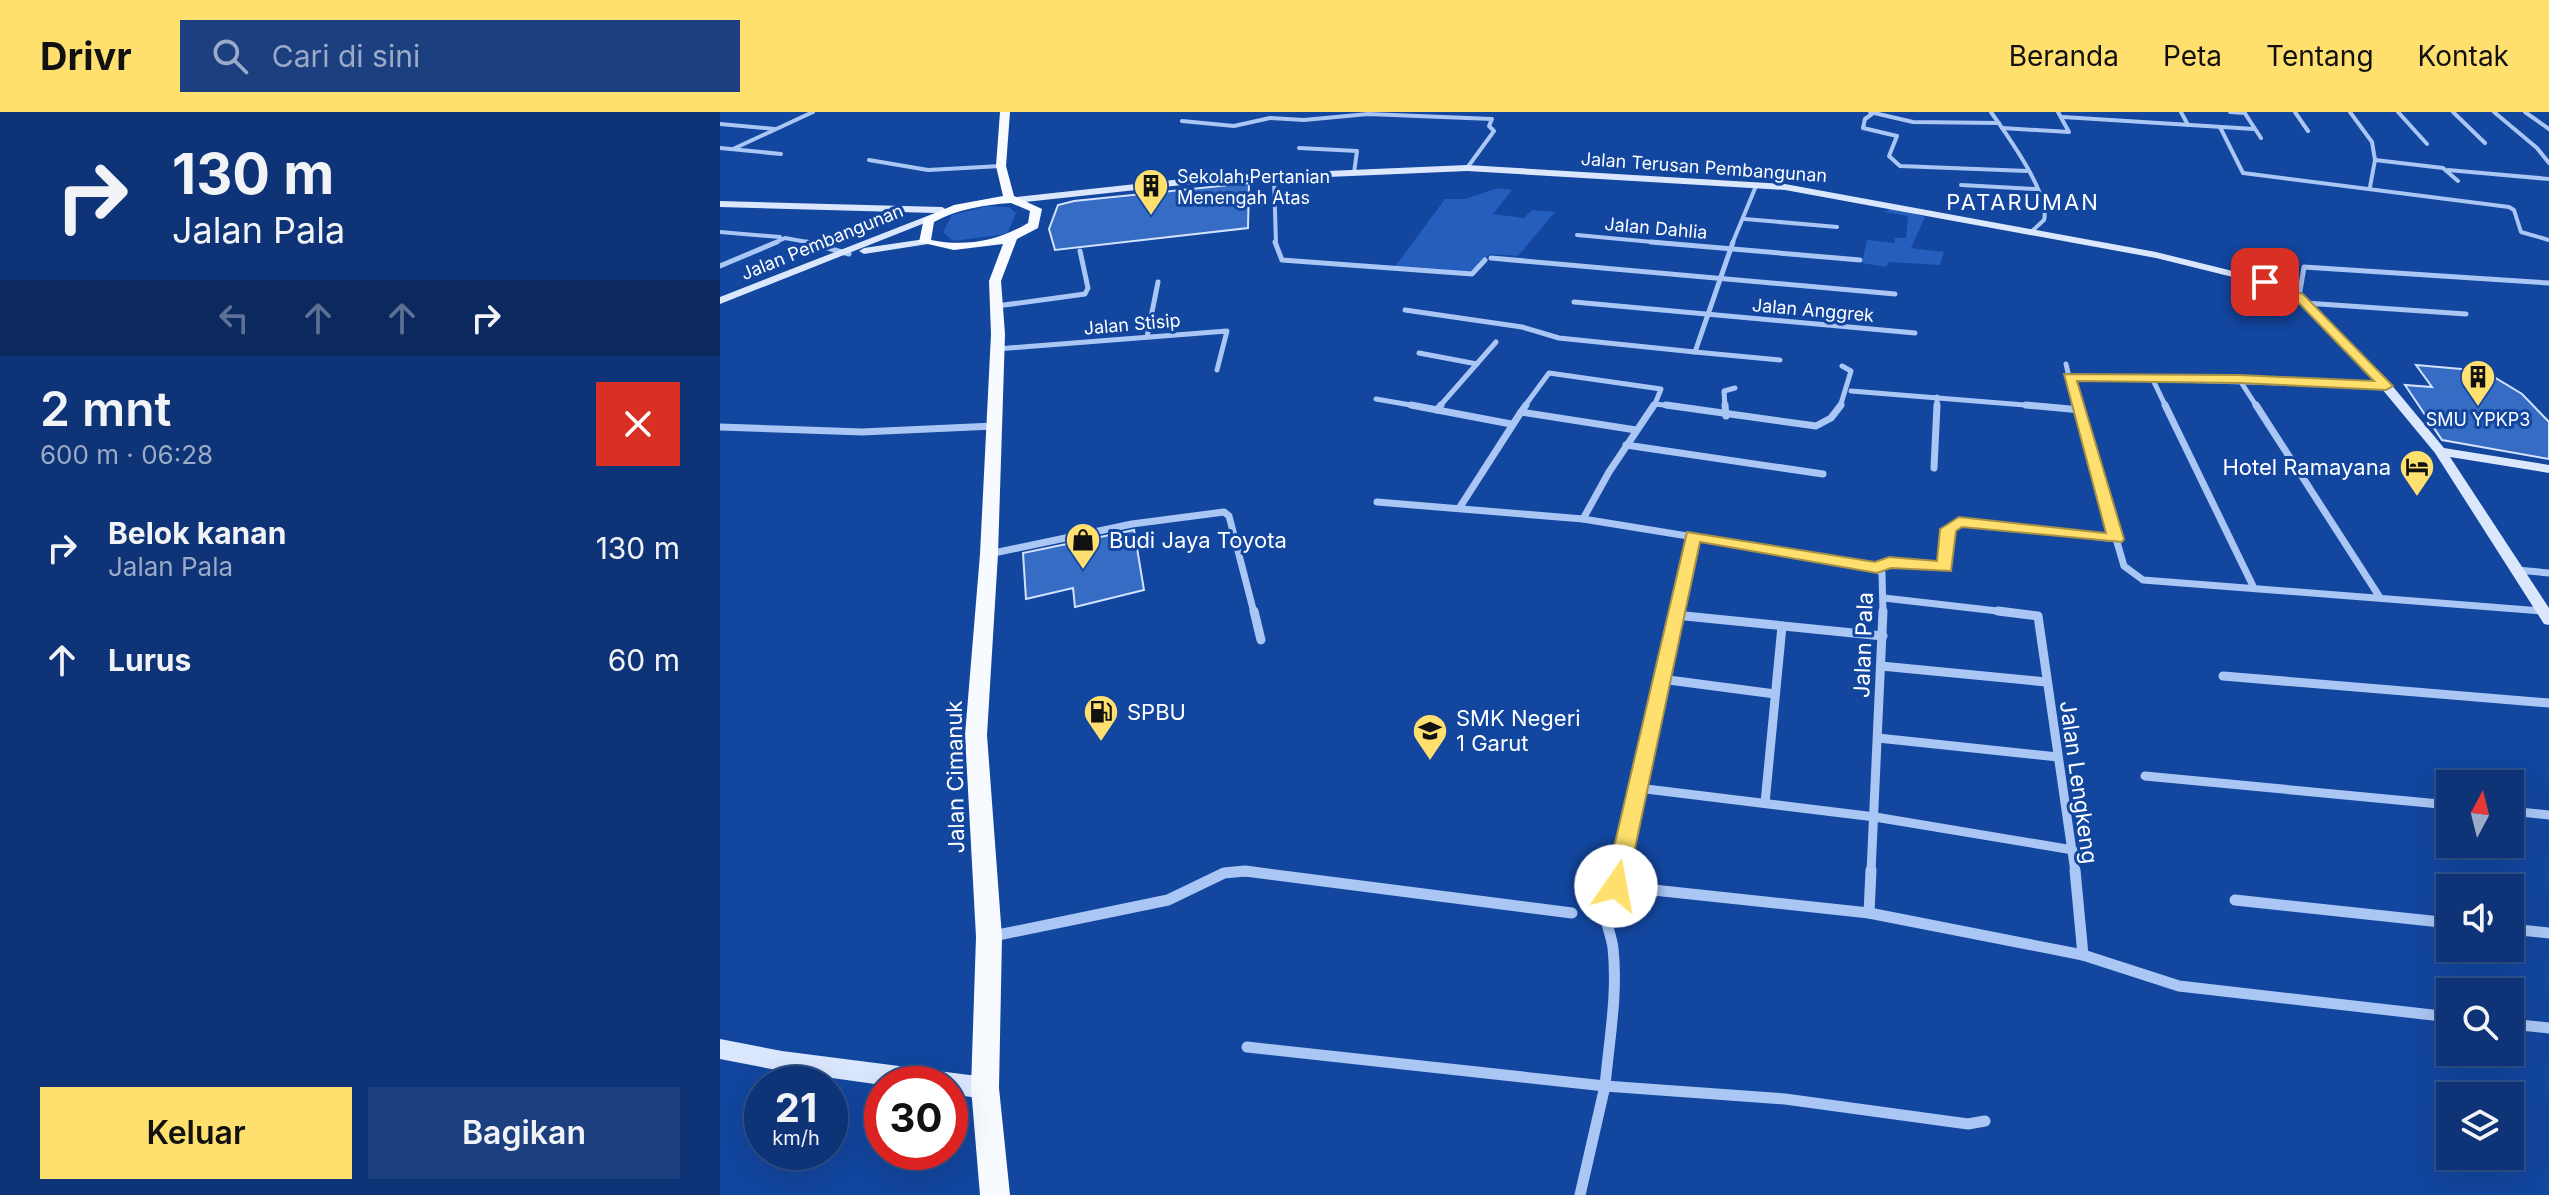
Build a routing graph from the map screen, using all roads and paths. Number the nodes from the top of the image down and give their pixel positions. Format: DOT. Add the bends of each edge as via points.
graph roads {
  1 [pos="813,112"];
  2 [pos="1005,112"];
  3 [pos="1991,112"];
  4 [pos="2058,112"];
  5 [pos="2181,112"];
  6 [pos="2230,112"];
  7 [pos="2244,112"];
  8 [pos="2295,112"];
  9 [pos="2350,112"];
  10 [pos="2398,112"];
  11 [pos="2453,112"];
  12 [pos="2494,112"];
  13 [pos="2525,112"];
  14 [pos="1871,113"];
  15 [pos="2063,117"];
  16 [pos="1182,121"];
  17 [pos="720,124"];
  18 [pos="2188,125"];
  19 [pos="2001,126"];
  20 [pos="2220,127"];
  21 [pos="2549,128"];
  22 [pos="2254,129"];
  23 [pos="777,130"];
  24 [pos="2308,131"];
  25 [pos="2261,138"];
  26 [pos="2485,143"];
  27 [pos="2427,144"];
  28 [pos="720,148"];
  29 [pos="1299,148"];
  30 [pos="733,149"];
  31 [pos="2541,153"];
  32 [pos="781,154"];
  33 [pos="2549,154"];
  34 [pos="869,160"];
  35 [pos="2375,160"];
  36 [pos="2549,163"];
  37 [pos="1467,168"];
  38 [pos="2447,170"];
  39 [pos="1002,171"];
  40 [pos="2027,171"];
  41 [pos="1354,173"];
  42 [pos="1274,177"];
  43 [pos="2549,179"];
  44 [pos="2458,181"];
  45 [pos="1961,185"];
  46 [pos="1756,186"];
  47 [pos="2370,187"];
  48 [pos="2036,189"];
  49 [pos="1080,192"];
  50 [pos="1013,200"];
  51 [pos="966,203"];
  52 [pos="720,204"];
  53 [pos="1036,209"];
  54 [pos="875,210"];
  55 [pos="942,212"];
  56 [pos="1745,219"];
  57 [pos="921,224"];
  58 [pos="1837,227"];
  59 [pos="720,232"];
  60 [pos="2030,233"];
  61 [pos="1577,235"];
  62 [pos="785,238"];
  63 [pos="1011,240"];
  64 [pos="2549,240"];
  65 [pos="925,242"];
  66 [pos="872,245"];
  67 [pos="1732,248"];
  68 [pos="1080,251"];
  69 [pos="848,252"];
  70 [pos="1860,260"];
  71 [pos="2267,263"];
  72 [pos="720,266"];
  73 [pos="1718,279"];
  74 [pos="1158,282"];
  75 [pos="2265,282"];
  76 [pos="2549,283"];
  77 [pos="1895,294"];
  78 [pos="2302,300"];
  79 [pos="720,301"];
  80 [pos="1574,302"];
  81 [pos="720,308"];
  82 [pos="996,308"];
  83 [pos="1405,310"];
  84 [pos="1708,314"];
  85 [pos="2466,314"];
  86 [pos="1915,333"];
  87 [pos="1147,337"];
  88 [pos="1496,342"];
  89 [pos="997,349"];
  90 [pos="1695,352"];
  91 [pos="1419,353"];
  92 [pos="1780,360"];
  93 [pos="1477,364"];
  94 [pos="2066,364"];
  95 [pos="1842,366"];
  96 [pos="1217,370"];
  97 [pos="2069,377"];
  98 [pos="2239,379"];
  99 [pos="2153,380"];
  100 [pos="2386,386"];
  101 [pos="1735,388"];
  102 [pos="1851,391"];
  103 [pos="1937,397"];
  104 [pos="1376,399"];
  105 [pos="1655,404"];
  106 [pos="1437,410"];
  107 [pos="2081,410"];
  108 [pos="1521,412"];
  109 [pos="1726,416"];
  110 [pos="1511,424"];
  111 [pos="994,426"];
  112 [pos="720,427"];
  113 [pos="1636,430"];
  114 [pos="1626,445"];
  115 [pos="2440,451"];
  116 [pos="1934,468"];
  117 [pos="2549,469"];
  118 [pos="1823,474"];
  119 [pos="1377,502"];
  120 [pos="1460,507"];
  121 [pos="1583,519"];
  122 [pos="1693,536"];
  123 [pos="2116,539"];
  124 [pos="989,554"];
  125 [pos="1877,568"];
  126 [pos="2516,569"];
  127 [pos="2549,573"];
  128 [pos="2253,586"];
  129 [pos="2379,596"];
  130 [pos="1884,598"];
  131 [pos="1675,615"];
  132 [pos="2546,616"];
  133 [pos="1782,626"];
  134 [pos="1883,636"];
  135 [pos="1261,640"];
  136 [pos="1881,666"];
  137 [pos="2223,676"];
  138 [pos="1661,679"];
  139 [pos="2046,682"];
  140 [pos="1775,694"];
  141 [pos="2549,703"];
  142 [pos="1878,738"];
  143 [pos="2058,757"];
  144 [pos="2145,776"];
  145 [pos="1638,788"];
  146 [pos="1765,803"];
  147 [pos="2436,804"];
  148 [pos="2524,812"];
  149 [pos="2549,815"];
  150 [pos="1875,817"];
  151 [pos="2073,850"];
  152 [pos="1616,886"];
  153 [pos="2235,900"];
  154 [pos="1572,913"];
  155 [pos="1869,913"];
  156 [pos="2436,922"];
  157 [pos="2524,930"];
  158 [pos="2549,933"];
  159 [pos="989,937"];
  160 [pos="2083,955"];
  161 [pos="2436,1015"];
  162 [pos="2524,1025"];
  163 [pos="2549,1028"];
  164 [pos="1247,1047"];
  165 [pos="720,1049"];
  166 [pos="1605,1086"];
  167 [pos="985,1088"];
  168 [pos="1985,1121"];
  169 [pos="995,1195"];
  170 [pos="1580,1195"];
  1 -- 23 [label="street"];
  2 -- 39 [label="main road"];
  3 -- 19 [label="street"];
  4 -- 15 [label="street"];
  5 -- 18 [label="street"];
  6 -- 7 [label="street"];
  7 -- 22 [label="street"];
  8 -- 24 [label="street"];
  9 -- 35 [label="street" via="2372,142"];
  10 -- 27 [label="street"];
  11 -- 26 [label="street"];
  12 -- 31 [label="street"];
  13 -- 21 [label="street"];
  14 -- 19 [label="street"];
  14 -- 40 [label="street" via="1863,128 1897,136 1889,156 1900,166"];
  15 -- 18 [label="street"];
  15 -- 19 [label="street" via="2068,132"];
  16 -- 37 [label="street" via="1234,126 1270,118 1368,114 1492,119 1489,126 1494,131"];
  17 -- 23 [label="street"];
  18 -- 20 [label="street"];
  19 -- 40 [label="street"];
  20 -- 22 [label="street"];
  20 -- 47 [label="street" via="2243,173"];
  22 -- 25 [label="street"];
  23 -- 30 [label="street"];
  28 -- 30 [label="street"];
  29 -- 41 [label="street" via="1357,151"];
  30 -- 32 [label="street"];
  31 -- 33 [label="street"];
  31 -- 36 [label="street"];
  34 -- 39 [label="street" via="928,170"];
  35 -- 38 [label="street"];
  35 -- 47 [label="street"];
  37 -- 41 [label="street, Jalan Terusan Pembangunan"];
  37 -- 46 [label="street, Jalan Terusan Pembangunan"];
  38 -- 43 [label="street"];
  38 -- 44 [label="street"];
  39 -- 50 [label="main road"];
  39 -- 51 [label="main road"];
  40 -- 48 [label="street"];
  41 -- 42 [label="street, Jalan Terusan Pembangunan"];
  42 -- 49 [label="street, Jalan Terusan Pembangunan"];
  42 -- 73 [label="street" via="1275,242 1282,260 1472,274 1488,259"];
  45 -- 48 [label="street"];
  46 -- 56 [label="street"];
  46 -- 60 [label="street, Jalan Terusan Pembangunan" via="1825,192"];
  47 -- 64 [label="street" via="2509,207 2521,232"];
  48 -- 60 [label="street" via="2046,213"];
  49 -- 50 [label="street, Jalan Terusan Pembangunan"];
  49 -- 53 [label="street"];
  50 -- 51 [label="main road"];
  50 -- 53 [label="main road"];
  51 -- 55 [label="main road"];
  52 -- 54 [label="street"];
  53 -- 63 [label="main road" via="1034,225"];
  54 -- 55 [label="street"];
  54 -- 57 [label="street"];
  55 -- 57 [label="main road"];
  56 -- 58 [label="street"];
  56 -- 67 [label="street"];
  57 -- 65 [label="main road"];
  57 -- 66 [label="street, Jalan Pembangunan"];
  59 -- 62 [label="street"];
  60 -- 75 [label="street, Jalan Terusan Pembangunan" via="2156,255"];
  61 -- 67 [label="street, Jalan Dahlia"];
  62 -- 69 [label="street"];
  62 -- 72 [label="street"];
  63 -- 65 [label="main road" via="973,252"];
  63 -- 82 [label="main road, Jalan Cimanuk" via="990,275"];
  65 -- 66 [label="street, Jalan Pembangunan"];
  66 -- 69 [label="street, Jalan Pembangunan"];
  67 -- 70 [label="street, Jalan Dahlia"];
  67 -- 73 [label="street"];
  68 -- 82 [label="street" via="1085,294"];
  69 -- 79 [label="street, Jalan Pembangunan"];
  69 -- 81 [label="street, Jalan Pembangunan"];
  71 -- 75 [label="street"];
  73 -- 77 [label="street"];
  73 -- 84 [label="street"];
  74 -- 87 [label="street"];
  75 -- 78 [label="street, Jalan Terusan Pembangunan"];
  76 -- 78 [label="street" via="2304,267"];
  78 -- 85 [label="street"];
  78 -- 100 [label="street, Jalan Terusan Pembangunan"];
  80 -- 84 [label="street, Jalan Anggrek"];
  82 -- 89 [label="main road, Jalan Cimanuk"];
  83 -- 90 [label="street" via="1522,327 1559,338"];
  84 -- 86 [label="street, Jalan Anggrek"];
  84 -- 90 [label="street"];
  87 -- 89 [label="street, Jalan Stisip"];
  87 -- 96 [label="street, Jalan Stisip" via="1227,331"];
  88 -- 93 [label="street"];
  89 -- 111 [label="main road, Jalan Cimanuk"];
  90 -- 92 [label="street"];
  91 -- 93 [label="street"];
  93 -- 106 [label="street"];
  94 -- 97 [label="street"];
  95 -- 102 [label="street" via="1851,371"];
  97 -- 99 [label="street"];
  97 -- 107 [label="street"];
  98 -- 99 [label="street"];
  98 -- 100 [label="street"];
  98 -- 129 [label="street"];
  99 -- 128 [label="street"];
  100 -- 115 [label="street, Jalan Terusan Pembangunan"];
  101 -- 109 [label="street" via="1724,391"];
  102 -- 103 [label="street"];
  102 -- 109 [label="street" via="1828,422 1816,426"];
  103 -- 107 [label="street"];
  103 -- 116 [label="street"];
  104 -- 106 [label="street"];
  105 -- 108 [label="street" via="1661,389 1549,373"];
  105 -- 109 [label="street"];
  105 -- 113 [label="street"];
  106 -- 110 [label="street"];
  107 -- 123 [label="street"];
  108 -- 110 [label="street"];
  108 -- 113 [label="street"];
  110 -- 120 [label="street"];
  111 -- 112 [label="street" via="875,432"];
  111 -- 124 [label="main road, Jalan Cimanuk"];
  113 -- 114 [label="street"];
  114 -- 118 [label="street"];
  114 -- 121 [label="street"];
  115 -- 117 [label="street"];
  115 -- 126 [label="street, Jalan Terusan Pembangunan"];
  119 -- 120 [label="street, Jalan Pala"];
  120 -- 121 [label="street, Jalan Pala"];
  121 -- 122 [label="street, Jalan Pala"];
  122 -- 125 [label="street, Jalan Pala"];
  122 -- 131 [label="street"];
  123 -- 125 [label="street" via="1959,521 1948,529 1945,567 1889,562"];
  123 -- 128 [label="street" via="2124,566 2135,577"];
  124 -- 135 [label="street" via="1132,524 1224,512"];
  124 -- 159 [label="main road, Jalan Cimanuk" via="976,735"];
  125 -- 130 [label="street, Jalan Pala"];
  126 -- 127 [label="street"];
  126 -- 132 [label="street, Jalan Terusan Pembangunan"];
  128 -- 129 [label="street"];
  129 -- 132 [label="street"];
  130 -- 134 [label="street, Jalan Pala"];
  130 -- 139 [label="street, Jalan Lengkeng" via="2036,614"];
  131 -- 133 [label="street"];
  131 -- 138 [label="street"];
  133 -- 134 [label="street"];
  133 -- 140 [label="street"];
  134 -- 136 [label="street, Jalan Pala"];
  136 -- 139 [label="street"];
  136 -- 142 [label="street, Jalan Pala"];
  137 -- 141 [label="street"];
  138 -- 140 [label="street"];
  138 -- 145 [label="street"];
  139 -- 143 [label="street, Jalan Lengkeng"];
  140 -- 146 [label="street"];
  142 -- 143 [label="street"];
  142 -- 150 [label="street, Jalan Pala"];
  143 -- 151 [label="street, Jalan Lengkeng"];
  144 -- 147 [label="street"];
  145 -- 146 [label="street"];
  145 -- 152 [label="street"];
  146 -- 150 [label="street"];
  148 -- 149 [label="street"];
  150 -- 151 [label="street"];
  150 -- 155 [label="street, Jalan Pala"];
  151 -- 160 [label="street, Jalan Lengkeng"];
  152 -- 155 [label="street"];
  152 -- 166 [label="street" via="1607,892 1602,907 1611,926 1614,954"];
  153 -- 156 [label="street"];
  154 -- 159 [label="street" via="1245,871 1224,873 1168,900"];
  155 -- 160 [label="street"];
  157 -- 158 [label="street"];
  159 -- 167 [label="main road, Jalan Cimanuk"];
  160 -- 161 [label="street" via="2179,986"];
  162 -- 163 [label="street"];
  164 -- 166 [label="street"];
  165 -- 167 [label="street"];
  166 -- 168 [label="street" via="1785,1099 1968,1124"];
  166 -- 170 [label="street"];
  167 -- 169 [label="main road, Jalan Cimanuk"];
}
